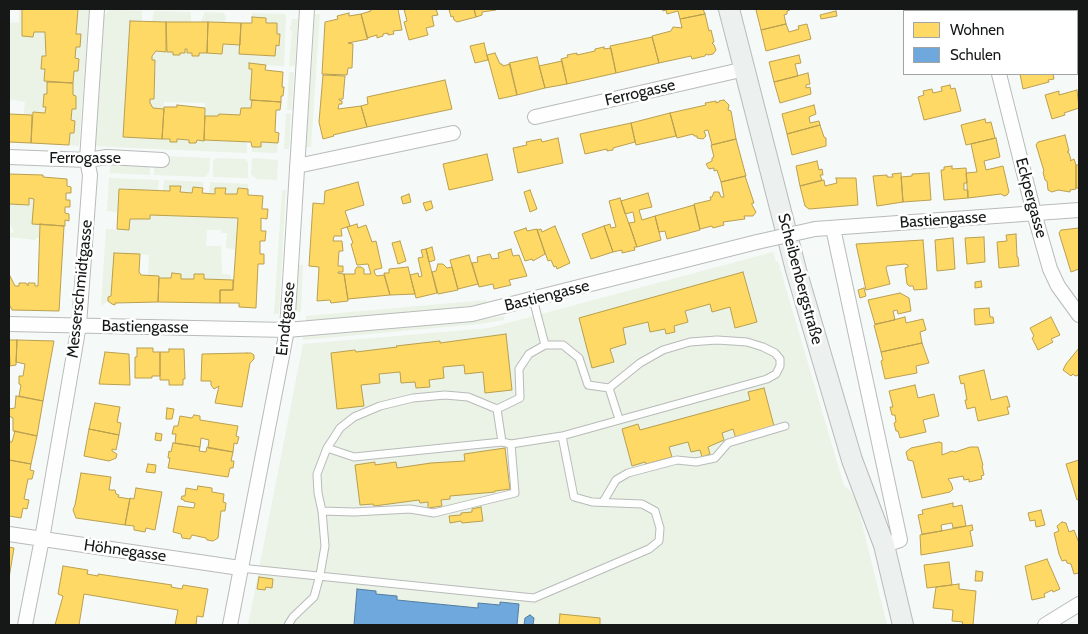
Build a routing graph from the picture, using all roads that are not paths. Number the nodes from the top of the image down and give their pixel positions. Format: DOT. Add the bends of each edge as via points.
graph roads {
  1 [pos="98,9"];
  2 [pos="307,9"];
  3 [pos="729,9"];
  4 [pos="745,69"];
  5 [pos="999,75"];
  6 [pos="535,117"];
  7 [pos="453,133"];
  8 [pos="9,157"];
  9 [pos="87,160"];
  10 [pos="162,160"];
  11 [pos="298,166"];
  12 [pos="1079,210"];
  13 [pos="1034,213"];
  14 [pos="833,228"];
  15 [pos="534,300"];
  16 [pos="1079,315"];
  17 [pos="9,324"];
  18 [pos="80,325"];
  19 [pos="287,330"];
  20 [pos="544,345"];
  21 [pos="609,388"];
  22 [pos="498,409"];
  23 [pos="620,420"];
  24 [pos="785,426"];
  25 [pos="562,436"];
  26 [pos="502,442"];
  27 [pos="511,444"];
  28 [pos="327,448"];
  29 [pos="603,502"];
  30 [pos="322,511"];
  31 [pos="9,534"];
  32 [pos="42,539"];
  33 [pos="884,545"];
  34 [pos="240,568"];
  35 [pos="320,575"];
  36 [pos="1079,604"];
  37 [pos="25,625"];
  38 [pos="230,625"];
  39 [pos="288,625"];
  40 [pos="903,625"];
  41 [pos="1045,625"];
  1 -- 9 [label="street, Messerschmidtgasse"];
  2 -- 11 [label="street, Erndtgasse"];
  3 -- 4 [label="street, Scheibenbergstraße"];
  4 -- 6 [label="street, Ferrogasse"];
  4 -- 33 [label="street, Scheibenbergstraße" via="796,270 852,460"];
  5 -- 13 [label="street, Eckpergasse"];
  7 -- 11 [label="street"];
  8 -- 9 [label="street, Ferrogasse"];
  9 -- 10 [label="street, Ferrogasse"];
  9 -- 18 [label="street, Messerschmidtgasse" via="90,175"];
  11 -- 19 [label="street, Erndtgasse"];
  12 -- 13 [label="street, Bastiengasse"];
  13 -- 14 [label="street, Bastiengasse"];
  13 -- 16 [label="street, Eckpergasse" via="1050,269"];
  14 -- 15 [label="street, Bastiengasse, bridge" via="757,242"];
  14 -- 33 [label="street" via="900,540"];
  15 -- 19 [label="street, Bastiengasse" via="472,314"];
  15 -- 20 [label="lane"];
  17 -- 18 [label="street, Bastiengasse"];
  18 -- 19 [label="street, Bastiengasse"];
  18 -- 32 [label="street, Messerschmidtgasse"];
  19 -- 34 [label="street, Erndtgasse"];
  20 -- 21 [label="lane" via="563,345 578,358 588,385"];
  20 -- 22 [label="lane" via="529,354 519,369 520,398"];
  21 -- 23 [label="lane"];
  21 -- 23 [label="lane" via="640,363 663,350 690,342 747,342 764,346 780,359 776,374 767,379"];
  22 -- 26 [label="lane"];
  22 -- 28 [label="lane" via="468,397 414,398 380,406 354,417 340,428"];
  23 -- 25 [label="lane"];
  24 -- 29 [label="lane" via="728,443 715,458 696,462 677,460 628,473 616,480"];
  25 -- 27 [label="lane"];
  25 -- 29 [label="lane" via="574,498"];
  26 -- 27 [label="lane"];
  26 -- 28 [label="lane" via="354,457"];
  27 -- 30 [label="lane" via="515,493 434,513 410,509"];
  28 -- 30 [label="lane" via="317,474"];
  29 -- 35 [label="lane" via="642,504 655,511 660,528 659,541 649,549 534,598"];
  30 -- 35 [label="lane" via="324,546"];
  31 -- 32 [label="street, Höhnegasse"];
  32 -- 34 [label="street, Höhnegasse"];
  32 -- 37 [label="street, Messerschmidtgasse"];
  33 -- 40 [label="street, Scheibenbergstraße"];
  34 -- 35 [label="lane"];
  34 -- 38 [label="street, Erndtgasse"];
  35 -- 39 [label="lane" via="314,597"];
  36 -- 41 [label="street"];
}
